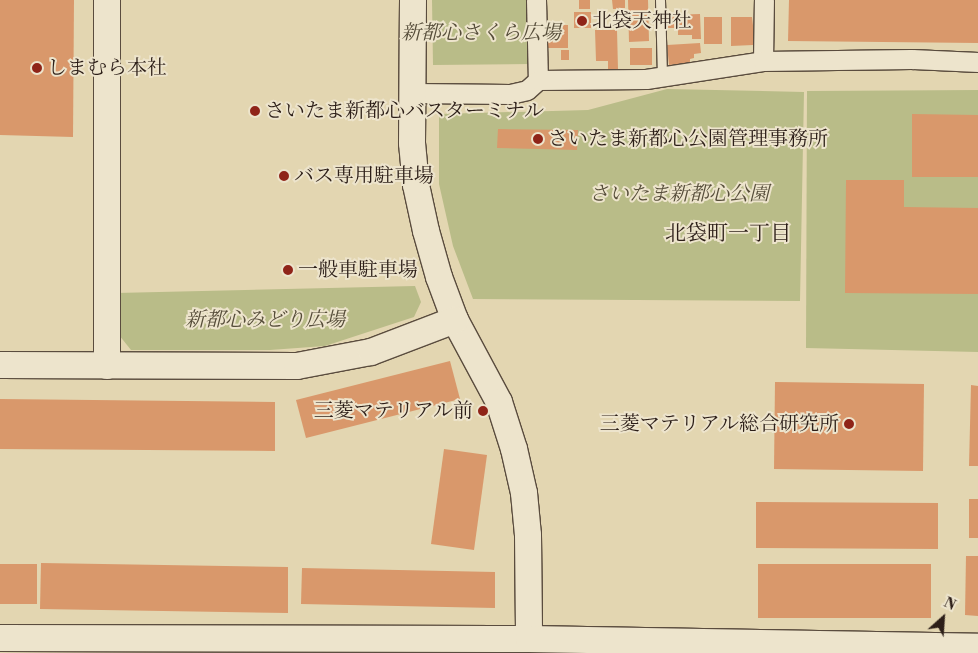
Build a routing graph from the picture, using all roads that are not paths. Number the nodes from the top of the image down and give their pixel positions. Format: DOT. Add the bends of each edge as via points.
graph roads {
  1 [pos="108,0"];
  2 [pos="413,0"];
  3 [pos="536,0"];
  4 [pos="660,0"];
  5 [pos="764,0"];
  6 [pos="763,61"];
  7 [pos="978,62"];
  8 [pos="662,77"];
  9 [pos="538,80"];
  10 [pos="413,93"];
  11 [pos="455,320"];
  12 [pos="0,366"];
  13 [pos="107,366"];
  14 [pos="0,638"];
  15 [pos="529,646"];
  16 [pos="716,647"];
  17 [pos="978,647"];
  18 [pos="892,649"];
  1 -- 13 [label="street"];
  2 -- 10 [label="street"];
  3 -- 9 [label="street"];
  4 -- 8 [label="lane"];
  5 -- 6 [label="street"];
  6 -- 7 [label="street" via="911,59"];
  6 -- 8 [label="street"];
  8 -- 9 [label="street"];
  9 -- 10 [label="street" via="527,90 510,94"];
  10 -- 11 [label="street" via="412,143 416,185 428,240"];
  11 -- 13 [label="street" via="371,352 297,366"];
  11 -- 15 [label="street" via="499,402 524,492 528,535"];
  12 -- 13 [label="street"];
  14 -- 15 [label="street"];
  15 -- 16 [label="street"];
  16 -- 18 [label="street"];
  17 -- 18 [label="street"];
}
